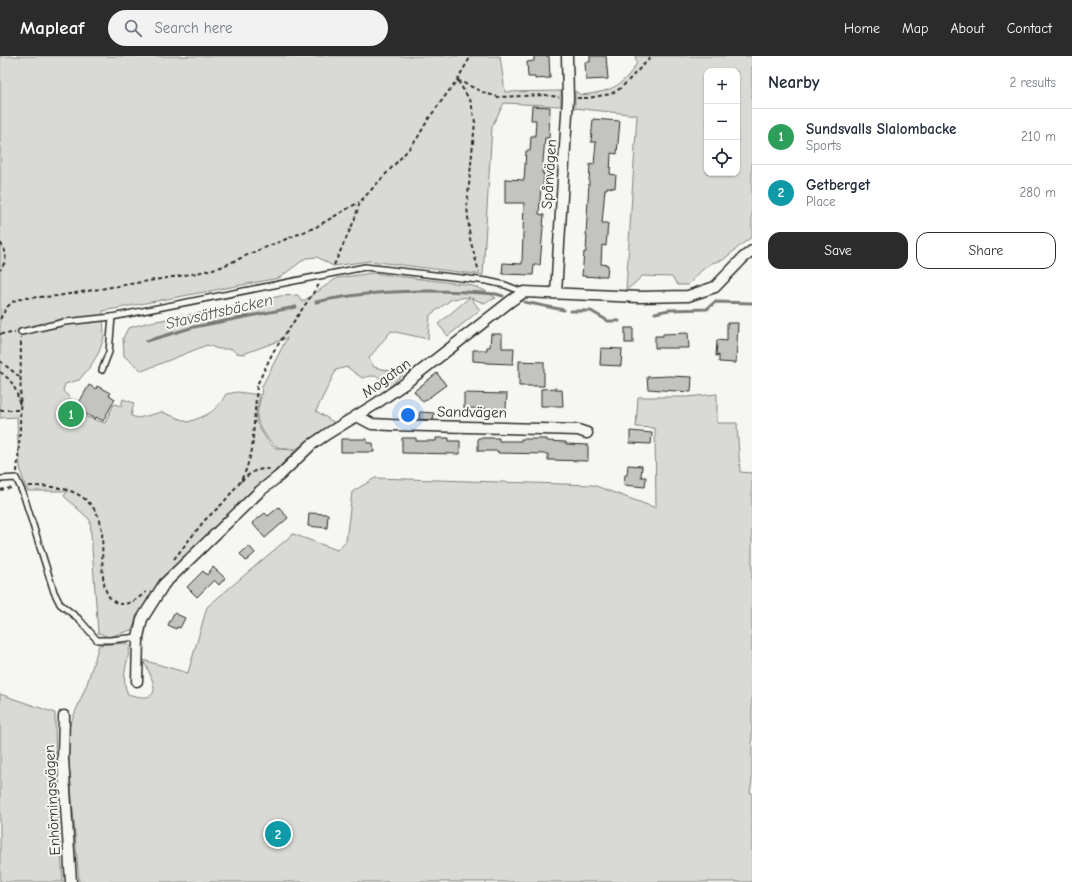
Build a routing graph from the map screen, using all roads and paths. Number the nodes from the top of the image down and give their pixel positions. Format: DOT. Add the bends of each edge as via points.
graph roads {
  1 [pos="471,56"];
  2 [pos="567,56"];
  3 [pos="457,80"];
  4 [pos="360,202"];
  5 [pos="0,243"];
  6 [pos="752,251"];
  7 [pos="0,270"];
  8 [pos="327,274"];
  9 [pos="481,281"];
  10 [pos="524,292"];
  11 [pos="556,293"];
  12 [pos="112,317"];
  13 [pos="0,319"];
  14 [pos="21,332"];
  15 [pos="0,334"];
  16 [pos="0,361"];
  17 [pos="102,370"];
  18 [pos="0,372"];
  19 [pos="22,378"];
  20 [pos="0,410"];
  21 [pos="21,410"];
  22 [pos="357,416"];
  23 [pos="587,433"];
  24 [pos="279,476"];
  25 [pos="16,478"];
  26 [pos="0,479"];
  27 [pos="240,482"];
  28 [pos="20,486"];
  29 [pos="0,490"];
  30 [pos="170,564"];
  31 [pos="150,588"];
  32 [pos="138,637"];
  33 [pos="137,681"];
  34 [pos="64,716"];
  35 [pos="71,882"];
  1 -- 3 [label="path"];
  2 -- 11 [label="street, Spånvägen" via="568,98"];
  3 -- 4 [label="path" via="408,150"];
  3 -- 9 [label="path" via="471,102 475,122 467,206 470,239"];
  4 -- 8 [label="path" via="354,221"];
  4 -- 13 [label="path" via="316,227 222,267 57,296 24,298 14,301 7,307"];
  5 -- 7 [label="path" via="4,247 6,258"];
  6 -- 11 [label="street" via="715,287 688,296 639,297"];
  8 -- 9 [label="lane" via="365,267"];
  8 -- 12 [label="lane"];
  8 -- 27 [label="path" via="273,352 257,385 252,450"];
  9 -- 10 [label="lane" via="505,285"];
  10 -- 11 [label="street"];
  10 -- 22 [label="street, Mogatan" via="403,385"];
  12 -- 14 [label="lane" via="66,322"];
  12 -- 17 [label="lane" via="108,352"];
  14 -- 15 [label="path"];
  14 -- 19 [label="path"];
  16 -- 19 [label="path"];
  18 -- 21 [label="path" via="7,376 14,387"];
  19 -- 21 [label="path"];
  20 -- 21 [label="path"];
  21 -- 25 [label="path"];
  22 -- 23 [label="street, Sandvägen" via="372,424 385,425 578,430"];
  22 -- 24 [label="street, Mogatan" via="311,445"];
  24 -- 27 [label="path" via="271,469 261,469 252,472"];
  24 -- 32 [label="street, Mogatan" via="260,491 164,584 142,620"];
  25 -- 26 [label="lane"];
  25 -- 28 [label="lane"];
  27 -- 30 [label="path" via="204,521"];
  28 -- 29 [label="path"];
  28 -- 31 [label="path" via="62,488 71,491 92,506 99,517 103,532 104,587 108,597 122,605 138,599"];
  28 -- 32 [label="lane" via="38,546 60,604 79,619 97,640"];
  32 -- 33 [label="street, Mogatan"];
  34 -- 35 [label="street, Enhörningsvägen" via="63,759"];
}
